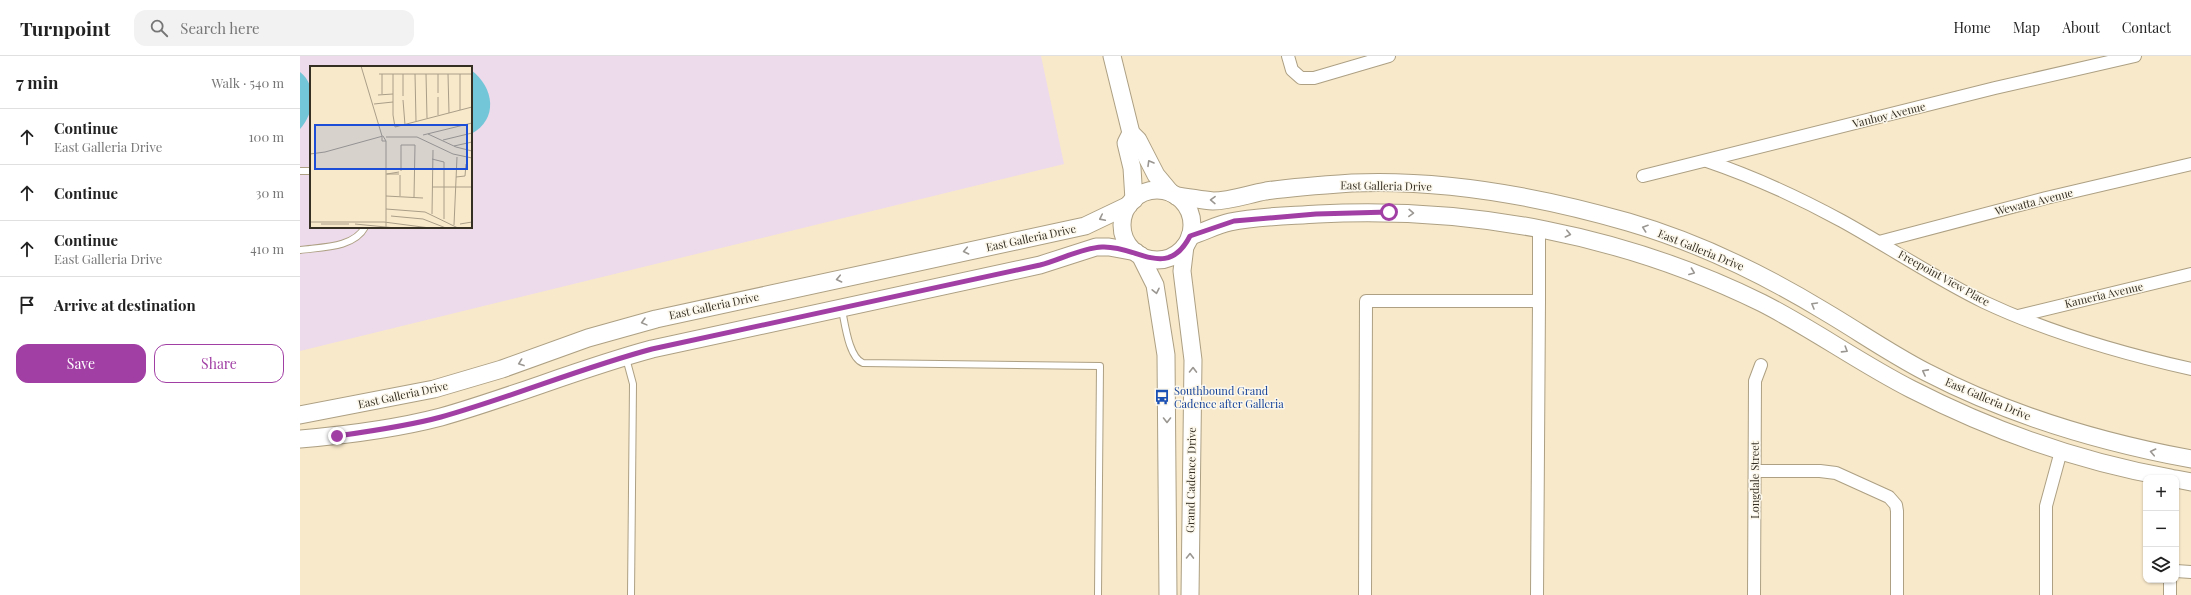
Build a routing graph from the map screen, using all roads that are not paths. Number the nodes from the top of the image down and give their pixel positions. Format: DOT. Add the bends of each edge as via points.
graph roads {
  1 [pos="1112,56"];
  2 [pos="1288,56"];
  3 [pos="1389,56"];
  4 [pos="2136,56"];
  5 [pos="1131,133"];
  6 [pos="1707,161"];
  7 [pos="2191,164"];
  8 [pos="1643,176"];
  9 [pos="1173,194"];
  10 [pos="1132,202"];
  11 [pos="364,228"];
  12 [pos="1539,228"];
  13 [pos="1188,241"];
  14 [pos="1879,242"];
  15 [pos="300,250"];
  16 [pos="1138,254"];
  17 [pos="2191,274"];
  18 [pos="1539,301"];
  19 [pos="842,307"];
  20 [pos="2018,316"];
  21 [pos="626,356"];
  22 [pos="1761,365"];
  23 [pos="2191,369"];
  24 [pos="300,415"];
  25 [pos="300,439"];
  26 [pos="2061,451"];
  27 [pos="2191,459"];
  28 [pos="1755,471"];
  29 [pos="2158,475"];
  30 [pos="2179,480"];
  31 [pos="2191,482"];
  32 [pos="2179,571"];
  33 [pos="2191,572"];
  34 [pos="2170,583"];
  35 [pos="631,595"];
  36 [pos="1098,595"];
  37 [pos="1168,595"];
  38 [pos="1190,595"];
  39 [pos="1365,595"];
  40 [pos="1537,595"];
  41 [pos="1754,595"];
  42 [pos="1897,595"];
  43 [pos="2046,595"];
  44 [pos="2170,595"];
  1 -- 5 [label="main road"];
  2 -- 3 [label="street" via="1292,70 1301,78 1314,78"];
  4 -- 6 [label="street, Vanhoy Avenue" via="1995,88"];
  9 -- 5 [label="main road, one-way" via="1156,175 1138,140"];
  5 -- 10 [label="main road" via="1126,143 1132,168"];
  6 -- 8 [label="street, Vanhoy Avenue"];
  6 -- 14 [label="street, Freepoint View Place" via="1795,196"];
  7 -- 14 [label="street, Wewatta Avenue" via="2046,198"];
  9 -- 10 [label="main road" via="1151,191"];
  9 -- 13 [label="main road" via="1184,203 1190,213 1192,225"];
  27 -- 9 [label="main road, East Galleria Drive, one-way" via="2074,432 1986,400 1923,371 1803,298 1750,270 1686,242 1597,213 1494,193 1383,184 1355,183 1284,188 1216,201"];
  10 -- 16 [label="main road" via="1124,214 1122,224 1128,245"];
  10 -- 24 [label="main road, East Galleria Drive, one-way" via="1085,226 656,319 588,338 502,369 434,389"];
  11 -- 15 [label="lane" via="361,234 341,244"];
  13 -- 12 [label="main road, East Galleria Drive, one-way" via="1234,221 1364,212 1451,215"];
  12 -- 18 [label="street"];
  12 -- 26 [label="main road, East Galleria Drive, one-way" via="1620,248 1674,265 1725,286 1783,314 1916,392 2004,431"];
  13 -- 16 [label="main road" via="1174,255 1160,260"];
  38 -- 13 [label="main road, Grand Cadence Drive, one-way" via="1193,360 1182,271"];
  14 -- 20 [label="street, Freepoint View Place" via="1984,302"];
  16 -- 19 [label="main road" via="1109,247 1091,248 1040,265"];
  16 -- 37 [label="main road, Grand Cadence Drive, one-way" via="1155,285 1166,355"];
  17 -- 20 [label="street, Kameria Avenue"];
  18 -- 39 [label="street" via="1366,301"];
  18 -- 40 [label="street"];
  19 -- 21 [label="main road"];
  19 -- 36 [label="lane" via="853,353 858,361 863,363 1100,366"];
  20 -- 23 [label="street, Freepoint View Place" via="2128,355"];
  21 -- 25 [label="main road" via="440,417 360,432"];
  21 -- 35 [label="lane" via="633,384"];
  22 -- 28 [label="street, Longdale Street" via="1755,381"];
  26 -- 29 [label="main road, East Galleria Drive"];
  26 -- 43 [label="street" via="2046,506"];
  28 -- 41 [label="street, Longdale Street"];
  28 -- 42 [label="street" via="1836,473 1889,497 1896,505"];
  30 -- 31 [label="main road"];
  32 -- 33 [label="street"];
  34 -- 44 [label="street"];
}
